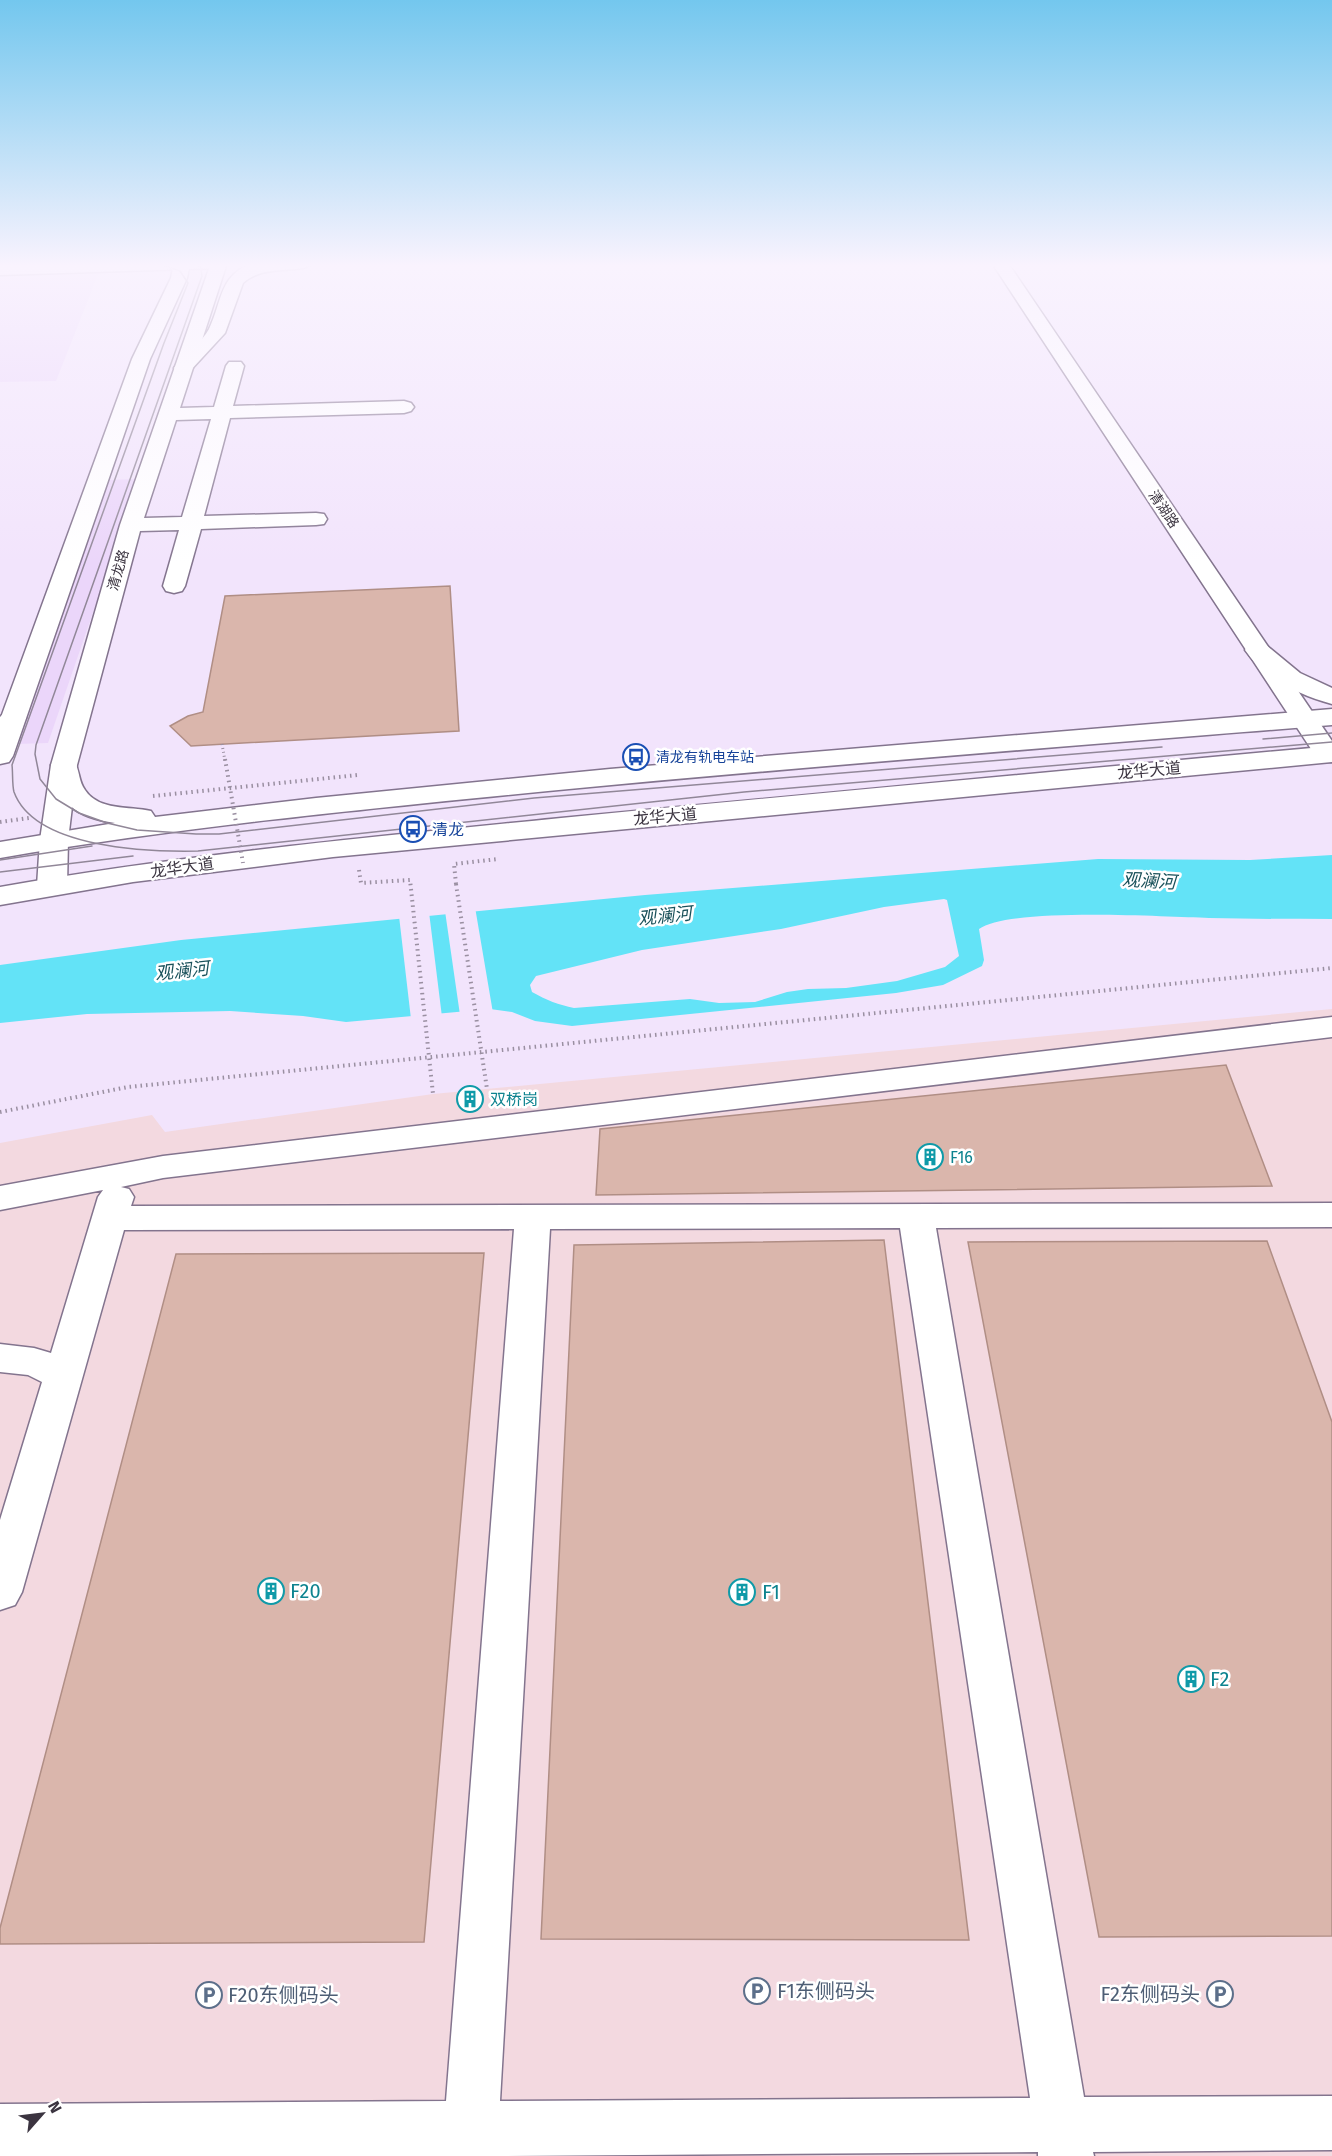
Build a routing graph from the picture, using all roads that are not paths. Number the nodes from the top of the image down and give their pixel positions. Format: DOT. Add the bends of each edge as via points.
graph roads {
  1 [pos="139,364"];
  2 [pos="185,364"];
  3 [pos="187,364"];
  4 [pos="1051,364"];
  5 [pos="1067,364"];
  6 [pos="235,366"];
  7 [pos="183,368"];
  8 [pos="404,407"];
  9 [pos="222,412"];
  10 [pos="168,414"];
  11 [pos="316,519"];
  12 [pos="192,523"];
  13 [pos="130,525"];
  14 [pos="174,586"];
  15 [pos="1257,650"];
  16 [pos="1332,696"];
  17 [pos="1332,717"];
  18 [pos="1293,720"];
  19 [pos="7,726"];
  20 [pos="1322,755"];
  21 [pos="0,756"];
  22 [pos="64,765"];
  23 [pos="230,818"];
  24 [pos="54,840"];
  25 [pos="0,850"];
  26 [pos="52,886"];
  27 [pos="0,896"];
  28 [pos="1332,1027"];
  29 [pos="122,1175"];
  30 [pos="3,1201"];
  31 [pos="916,1216"];
  32 [pos="533,1217"];
  33 [pos="110,1218"];
  34 [pos="1330,1219"];
  35 [pos="0,1358"];
  36 [pos="63,1376"];
  37 [pos="0,1592"];
  38 [pos="1332,2123"];
  39 [pos="0,2131"];
  40 [pos="1064,2140"];
  41 [pos="470,2142"];
  1 -- 19 [label="street"];
  2 -- 7 [label="street, 清龙路"];
  3 -- 7 [label="street"];
  4 -- 18 [label="street, 清湖路"];
  5 -- 15 [label="street, 清湖路"];
  6 -- 9 [label="street"];
  7 -- 10 [label="street, 清龙路"];
  8 -- 9 [label="street"];
  9 -- 10 [label="street"];
  9 -- 12 [label="street"];
  10 -- 13 [label="street, 清龙路"];
  11 -- 12 [label="street"];
  12 -- 13 [label="street"];
  12 -- 14 [label="street"];
  13 -- 22 [label="street, 清龙路"];
  15 -- 16 [label="street" via="1289,679"];
  15 -- 18 [label="street, 清湖路"];
  17 -- 18 [label="street"];
  18 -- 20 [label="street, 清湖路"];
  18 -- 23 [label="street" via="614,777"];
  19 -- 21 [label="street"];
  20 -- 26 [label="street, 龙华大道" via="379,844"];
  22 -- 23 [label="street" via="73,794 100,812 163,819"];
  22 -- 24 [label="street, 清龙路"];
  23 -- 24 [label="street"];
  24 -- 25 [label="street"];
  24 -- 26 [label="street, 清龙路"];
  26 -- 27 [label="street, 龙华大道"];
  28 -- 29 [label="street"];
  29 -- 30 [label="street"];
  29 -- 33 [label="street"];
  31 -- 32 [label="street"];
  31 -- 34 [label="street"];
  31 -- 40 [label="street"];
  32 -- 33 [label="street"];
  32 -- 41 [label="street"];
  33 -- 36 [label="street"];
  35 -- 36 [label="street" via="34,1362"];
  36 -- 37 [label="street"];
  38 -- 40 [label="street"];
  39 -- 41 [label="street"];
  40 -- 41 [label="street"];
}
